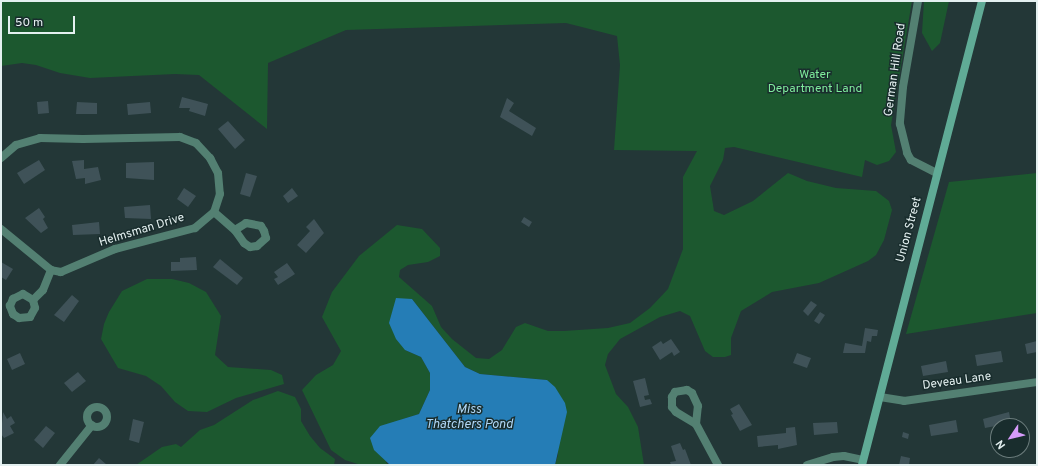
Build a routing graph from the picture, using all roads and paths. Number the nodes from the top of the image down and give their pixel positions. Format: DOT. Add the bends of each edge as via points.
graph roads {
  1 [pos="918,1"];
  2 [pos="982,1"];
  3 [pos="1,158"];
  4 [pos="937,173"];
  5 [pos="214,212"];
  6 [pos="1,229"];
  7 [pos="235,230"];
  8 [pos="51,270"];
  9 [pos="33,300"];
  10 [pos="1037,382"];
  11 [pos="880,398"];
  12 [pos="696,424"];
  13 [pos="92,425"];
  14 [pos="862,462"];
  15 [pos="60,465"];
  16 [pos="718,465"];
  17 [pos="807,465"];
  1 -- 4 [label="street, German Hill Road" via="903,87 900,124 911,160"];
  2 -- 4 [label="main road, Union Street"];
  3 -- 5 [label="street" via="16,145 40,138 83,140 180,137 204,150 215,164 220,194"];
  4 -- 11 [label="main road, Union Street"];
  5 -- 7 [label="street"];
  5 -- 8 [label="street, Helmsman Drive" via="195,228 182,233 115,249 61,272"];
  6 -- 8 [label="street"];
  8 -- 9 [label="street" via="43,290"];
  10 -- 11 [label="street, Deveau Lane" via="904,402"];
  11 -- 14 [label="main road, Union Street"];
  12 -- 16 [label="street"];
  13 -- 15 [label="street"];
  14 -- 17 [label="street" via="833,457"];
}
